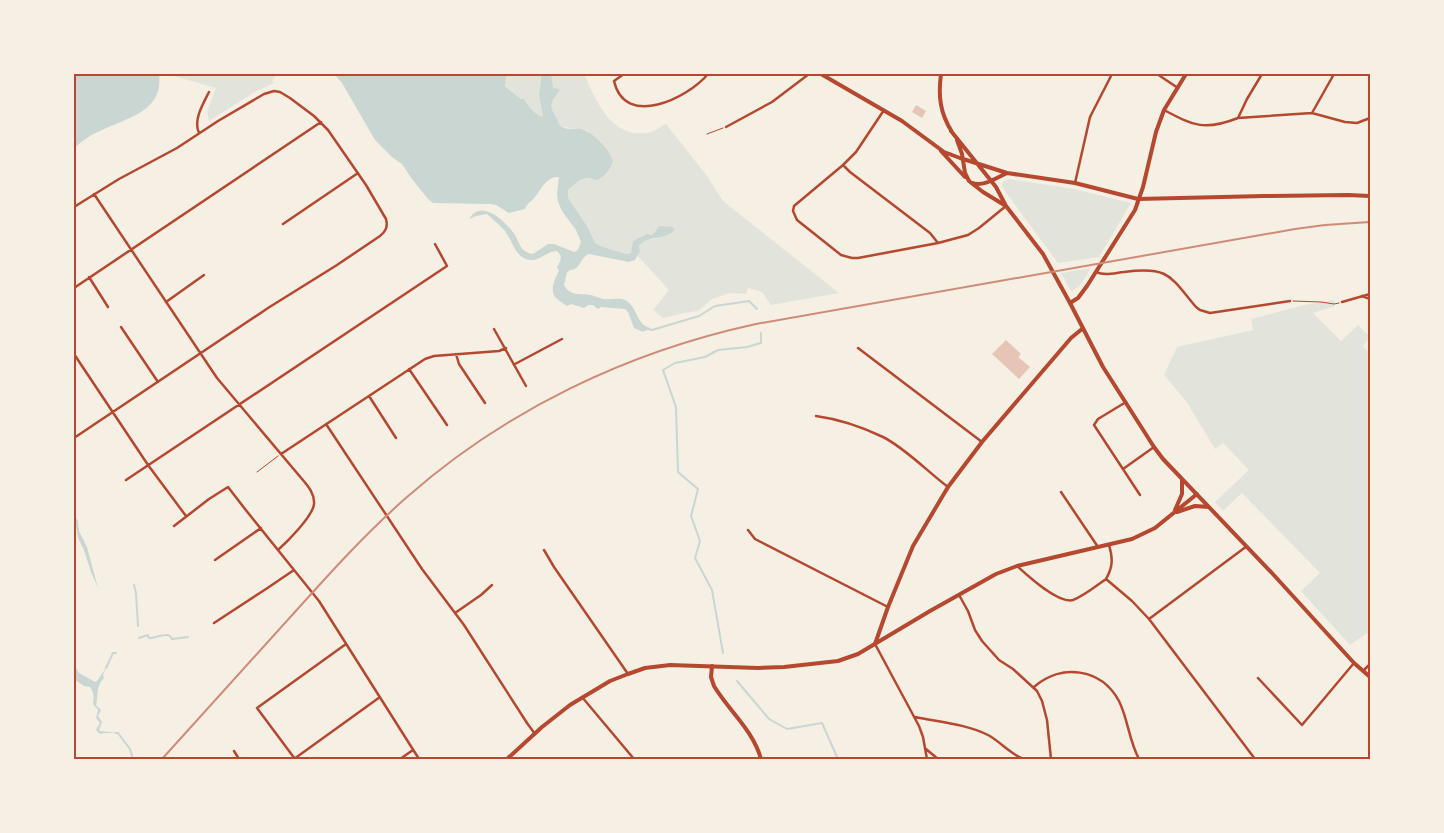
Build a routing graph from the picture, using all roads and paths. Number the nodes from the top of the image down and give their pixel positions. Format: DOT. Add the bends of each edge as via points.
graph roads {
  1 [pos="624,74"];
  2 [pos="708,74"];
  3 [pos="809,74"];
  4 [pos="821,74"];
  5 [pos="941,74"];
  6 [pos="1112,74"];
  7 [pos="1157,74"];
  8 [pos="1186,74"];
  9 [pos="1262,74"];
  10 [pos="1334,74"];
  11 [pos="1178,88"];
  12 [pos="209,92"];
  13 [pos="884,110"];
  14 [pos="1164,110"];
  15 [pos="1312,113"];
  16 [pos="1238,118"];
  17 [pos="1370,118"];
  18 [pos="321,122"];
  19 [pos="726,127"];
  20 [pos="951,131"];
  21 [pos="199,134"];
  22 [pos="707,134"];
  23 [pos="936,146"];
  24 [pos="963,159"];
  25 [pos="977,162"];
  26 [pos="843,165"];
  27 [pos="358,173"];
  28 [pos="1007,173"];
  29 [pos="991,180"];
  30 [pos="969,182"];
  31 [pos="1075,183"];
  32 [pos="94,194"];
  33 [pos="1370,196"];
  34 [pos="1138,199"];
  35 [pos="1006,206"];
  36 [pos="74,207"];
  37 [pos="283,224"];
  38 [pos="938,242"];
  39 [pos="435,244"];
  40 [pos="131,249"];
  41 [pos="1096,272"];
  42 [pos="204,275"];
  43 [pos="90,278"];
  44 [pos="74,288"];
  45 [pos="1370,294"];
  46 [pos="1361,296"];
  47 [pos="1370,299"];
  48 [pos="1290,301"];
  49 [pos="166,302"];
  50 [pos="1342,302"];
  51 [pos="1070,303"];
  52 [pos="108,306"];
  53 [pos="121,327"];
  54 [pos="494,329"];
  55 [pos="1082,329"];
  56 [pos="562,339"];
  57 [pos="506,348"];
  58 [pos="858,348"];
  59 [pos="74,354"];
  60 [pos="200,354"];
  61 [pos="456,354"];
  62 [pos="78,360"];
  63 [pos="74,363"];
  64 [pos="515,364"];
  65 [pos="409,369"];
  66 [pos="158,382"];
  67 [pos="526,386"];
  68 [pos="369,396"];
  69 [pos="1126,402"];
  70 [pos="485,404"];
  71 [pos="239,405"];
  72 [pos="112,412"];
  73 [pos="816,416"];
  74 [pos="326,424"];
  75 [pos="447,425"];
  76 [pos="74,438"];
  77 [pos="396,438"];
  78 [pos="982,442"];
  79 [pos="1154,447"];
  80 [pos="281,454"];
  81 [pos="148,465"];
  82 [pos="1123,469"];
  83 [pos="257,472"];
  84 [pos="1182,478"];
  85 [pos="126,480"];
  86 [pos="948,487"];
  87 [pos="1062,492"];
  88 [pos="1140,495"];
  89 [pos="1198,495"];
  90 [pos="1209,507"];
  91 [pos="1174,512"];
  92 [pos="186,516"];
  93 [pos="174,526"];
  94 [pos="261,528"];
  95 [pos="748,530"];
  96 [pos="1109,545"];
  97 [pos="1247,546"];
  98 [pos="1099,548"];
  99 [pos="278,550"];
  100 [pos="544,550"];
  101 [pos="215,560"];
  102 [pos="1017,566"];
  103 [pos="294,569"];
  104 [pos="1106,579"];
  105 [pos="492,584"];
  106 [pos="959,595"];
  107 [pos="888,607"];
  108 [pos="455,613"];
  109 [pos="1149,619"];
  110 [pos="214,623"];
  111 [pos="346,644"];
  112 [pos="875,644"];
  113 [pos="1354,663"];
  114 [pos="1370,664"];
  115 [pos="712,666"];
  116 [pos="1363,671"];
  117 [pos="628,674"];
  118 [pos="1370,677"];
  119 [pos="1258,678"];
  120 [pos="1034,687"];
  121 [pos="380,697"];
  122 [pos="582,697"];
  123 [pos="915,717"];
  124 [pos="535,734"];
  125 [pos="926,749"];
  126 [pos="413,750"];
  127 [pos="234,751"];
  128 [pos="240,759"];
  129 [pos="294,759"];
  130 [pos="400,759"];
  131 [pos="419,759"];
  132 [pos="507,759"];
  133 [pos="634,759"];
  134 [pos="761,759"];
  135 [pos="927,759"];
  136 [pos="938,759"];
  137 [pos="1024,759"];
  138 [pos="1051,759"];
  139 [pos="1139,759"];
  140 [pos="1255,759"];
  1 -- 2 [label="street" via="614,81 620,95 633,106 646,107 673,99"];
  3 -- 19 [label="street" via="772,102"];
  4 -- 13 [label="main road"];
  5 -- 20 [label="main road" via="940,104"];
  6 -- 31 [label="street" via="1090,117"];
  7 -- 11 [label="street"];
  8 -- 11 [label="main road"];
  9 -- 16 [label="street"];
  10 -- 15 [label="street"];
  11 -- 14 [label="main road"];
  12 -- 21 [label="street" via="199,113"];
  13 -- 23 [label="main road"];
  13 -- 26 [label="street" via="856,152"];
  14 -- 16 [label="street" via="1182,120 1201,125 1222,124"];
  14 -- 34 [label="main road"];
  15 -- 16 [label="street"];
  15 -- 17 [label="street" via="1345,122 1357,123"];
  18 -- 21 [label="street" via="280,92 272,91"];
  18 -- 27 [label="street"];
  18 -- 40 [label="street"];
  19 -- 22 [label="path"];
  20 -- 24 [label="main road"];
  20 -- 25 [label="main road"];
  21 -- 32 [label="street"];
  23 -- 24 [label="main road"];
  23 -- 30 [label="main road"];
  24 -- 25 [label="main road"];
  24 -- 30 [label="main road"];
  25 -- 28 [label="main road"];
  25 -- 29 [label="main road"];
  26 -- 38 [label="street"];
  26 -- 38 [label="street" via="794,206 792,211 797,220 842,255 852,258"];
  27 -- 37 [label="street"];
  27 -- 60 [label="street" via="387,222 385,232"];
  28 -- 29 [label="main road"];
  28 -- 31 [label="main road"];
  29 -- 30 [label="main road" via="978,185"];
  29 -- 35 [label="main road"];
  30 -- 35 [label="main road"];
  31 -- 34 [label="main road"];
  32 -- 36 [label="street"];
  32 -- 40 [label="street"];
  33 -- 34 [label="main road"];
  34 -- 41 [label="main road" via="1135,210"];
  35 -- 38 [label="street" via="968,235"];
  35 -- 51 [label="main road" via="1043,254"];
  39 -- 71 [label="street" via="448,266"];
  40 -- 43 [label="street"];
  40 -- 49 [label="street"];
  41 -- 48 [label="street" via="1147,270 1169,276 1200,310 1210,313"];
  41 -- 51 [label="main road" via="1082,293"];
  42 -- 49 [label="street"];
  43 -- 44 [label="street"];
  43 -- 52 [label="street"];
  45 -- 46 [label="street"];
  46 -- 47 [label="street"];
  46 -- 50 [label="street"];
  48 -- 50 [label="path"];
  49 -- 60 [label="street"];
  51 -- 55 [label="main road"];
  53 -- 66 [label="street"];
  54 -- 57 [label="street"];
  55 -- 69 [label="main road"];
  55 -- 78 [label="main road"];
  56 -- 64 [label="street"];
  57 -- 61 [label="street"];
  57 -- 64 [label="street"];
  58 -- 78 [label="street"];
  59 -- 62 [label="street"];
  60 -- 66 [label="street"];
  60 -- 71 [label="street"];
  61 -- 65 [label="street" via="427,358"];
  61 -- 70 [label="street"];
  62 -- 63 [label="street"];
  62 -- 72 [label="street"];
  64 -- 67 [label="street"];
  65 -- 68 [label="street"];
  65 -- 75 [label="street"];
  66 -- 72 [label="street"];
  68 -- 74 [label="street"];
  68 -- 77 [label="street"];
  69 -- 79 [label="main road"];
  69 -- 82 [label="street" via="1098,419 1094,425"];
  71 -- 80 [label="street"];
  71 -- 81 [label="street"];
  72 -- 76 [label="street"];
  72 -- 81 [label="street"];
  73 -- 86 [label="street" via="853,425 884,438"];
  74 -- 80 [label="street"];
  74 -- 108 [label="street"];
  78 -- 86 [label="main road"];
  79 -- 82 [label="street"];
  79 -- 84 [label="main road"];
  80 -- 83 [label="path"];
  80 -- 99 [label="street" via="310,489 314,504 311,513"];
  81 -- 85 [label="street"];
  81 -- 92 [label="street"];
  82 -- 88 [label="street"];
  84 -- 89 [label="main road"];
  84 -- 91 [label="main road" via="1182,494"];
  86 -- 107 [label="main road" via="913,546"];
  87 -- 98 [label="street"];
  89 -- 90 [label="main road"];
  89 -- 91 [label="main road"];
  90 -- 91 [label="main road" via="1195,506"];
  90 -- 97 [label="main road"];
  91 -- 96 [label="main road" via="1155,528"];
  92 -- 93 [label="street"];
  92 -- 94 [label="street" via="228,487"];
  94 -- 99 [label="street"];
  94 -- 101 [label="street"];
  95 -- 107 [label="street" via="755,539"];
  96 -- 98 [label="main road"];
  96 -- 104 [label="street" via="1113,557"];
  97 -- 109 [label="street"];
  97 -- 113 [label="main road"];
  98 -- 102 [label="main road"];
  99 -- 103 [label="street"];
  100 -- 117 [label="street"];
  102 -- 104 [label="street" via="1052,594 1067,601 1074,600"];
  102 -- 106 [label="main road"];
  103 -- 110 [label="street"];
  103 -- 111 [label="street"];
  104 -- 109 [label="street"];
  105 -- 108 [label="street"];
  106 -- 112 [label="main road"];
  106 -- 120 [label="street" via="982,641 999,660"];
  107 -- 112 [label="main road"];
  108 -- 124 [label="street"];
  109 -- 140 [label="street"];
  111 -- 121 [label="street"];
  111 -- 129 [label="street" via="257,708"];
  112 -- 115 [label="main road" via="851,657 822,664 758,668"];
  112 -- 123 [label="street"];
  113 -- 116 [label="main road"];
  113 -- 119 [label="street" via="1302,725"];
  114 -- 116 [label="street"];
  115 -- 117 [label="main road" via="657,666"];
  115 -- 134 [label="main road" via="714,686 751,735"];
  116 -- 118 [label="main road"];
  117 -- 122 [label="main road"];
  120 -- 138 [label="street" via="1046,714"];
  120 -- 139 [label="street" via="1048,676 1067,671 1080,672 1100,681 1120,703"];
  121 -- 126 [label="street"];
  121 -- 129 [label="street"];
  122 -- 124 [label="main road"];
  122 -- 133 [label="street"];
  123 -- 125 [label="street"];
  123 -- 137 [label="street" via="986,734"];
  124 -- 132 [label="main road"];
  125 -- 135 [label="street"];
  125 -- 136 [label="street"];
  126 -- 130 [label="street"];
  126 -- 131 [label="street"];
  127 -- 128 [label="street"];
}
